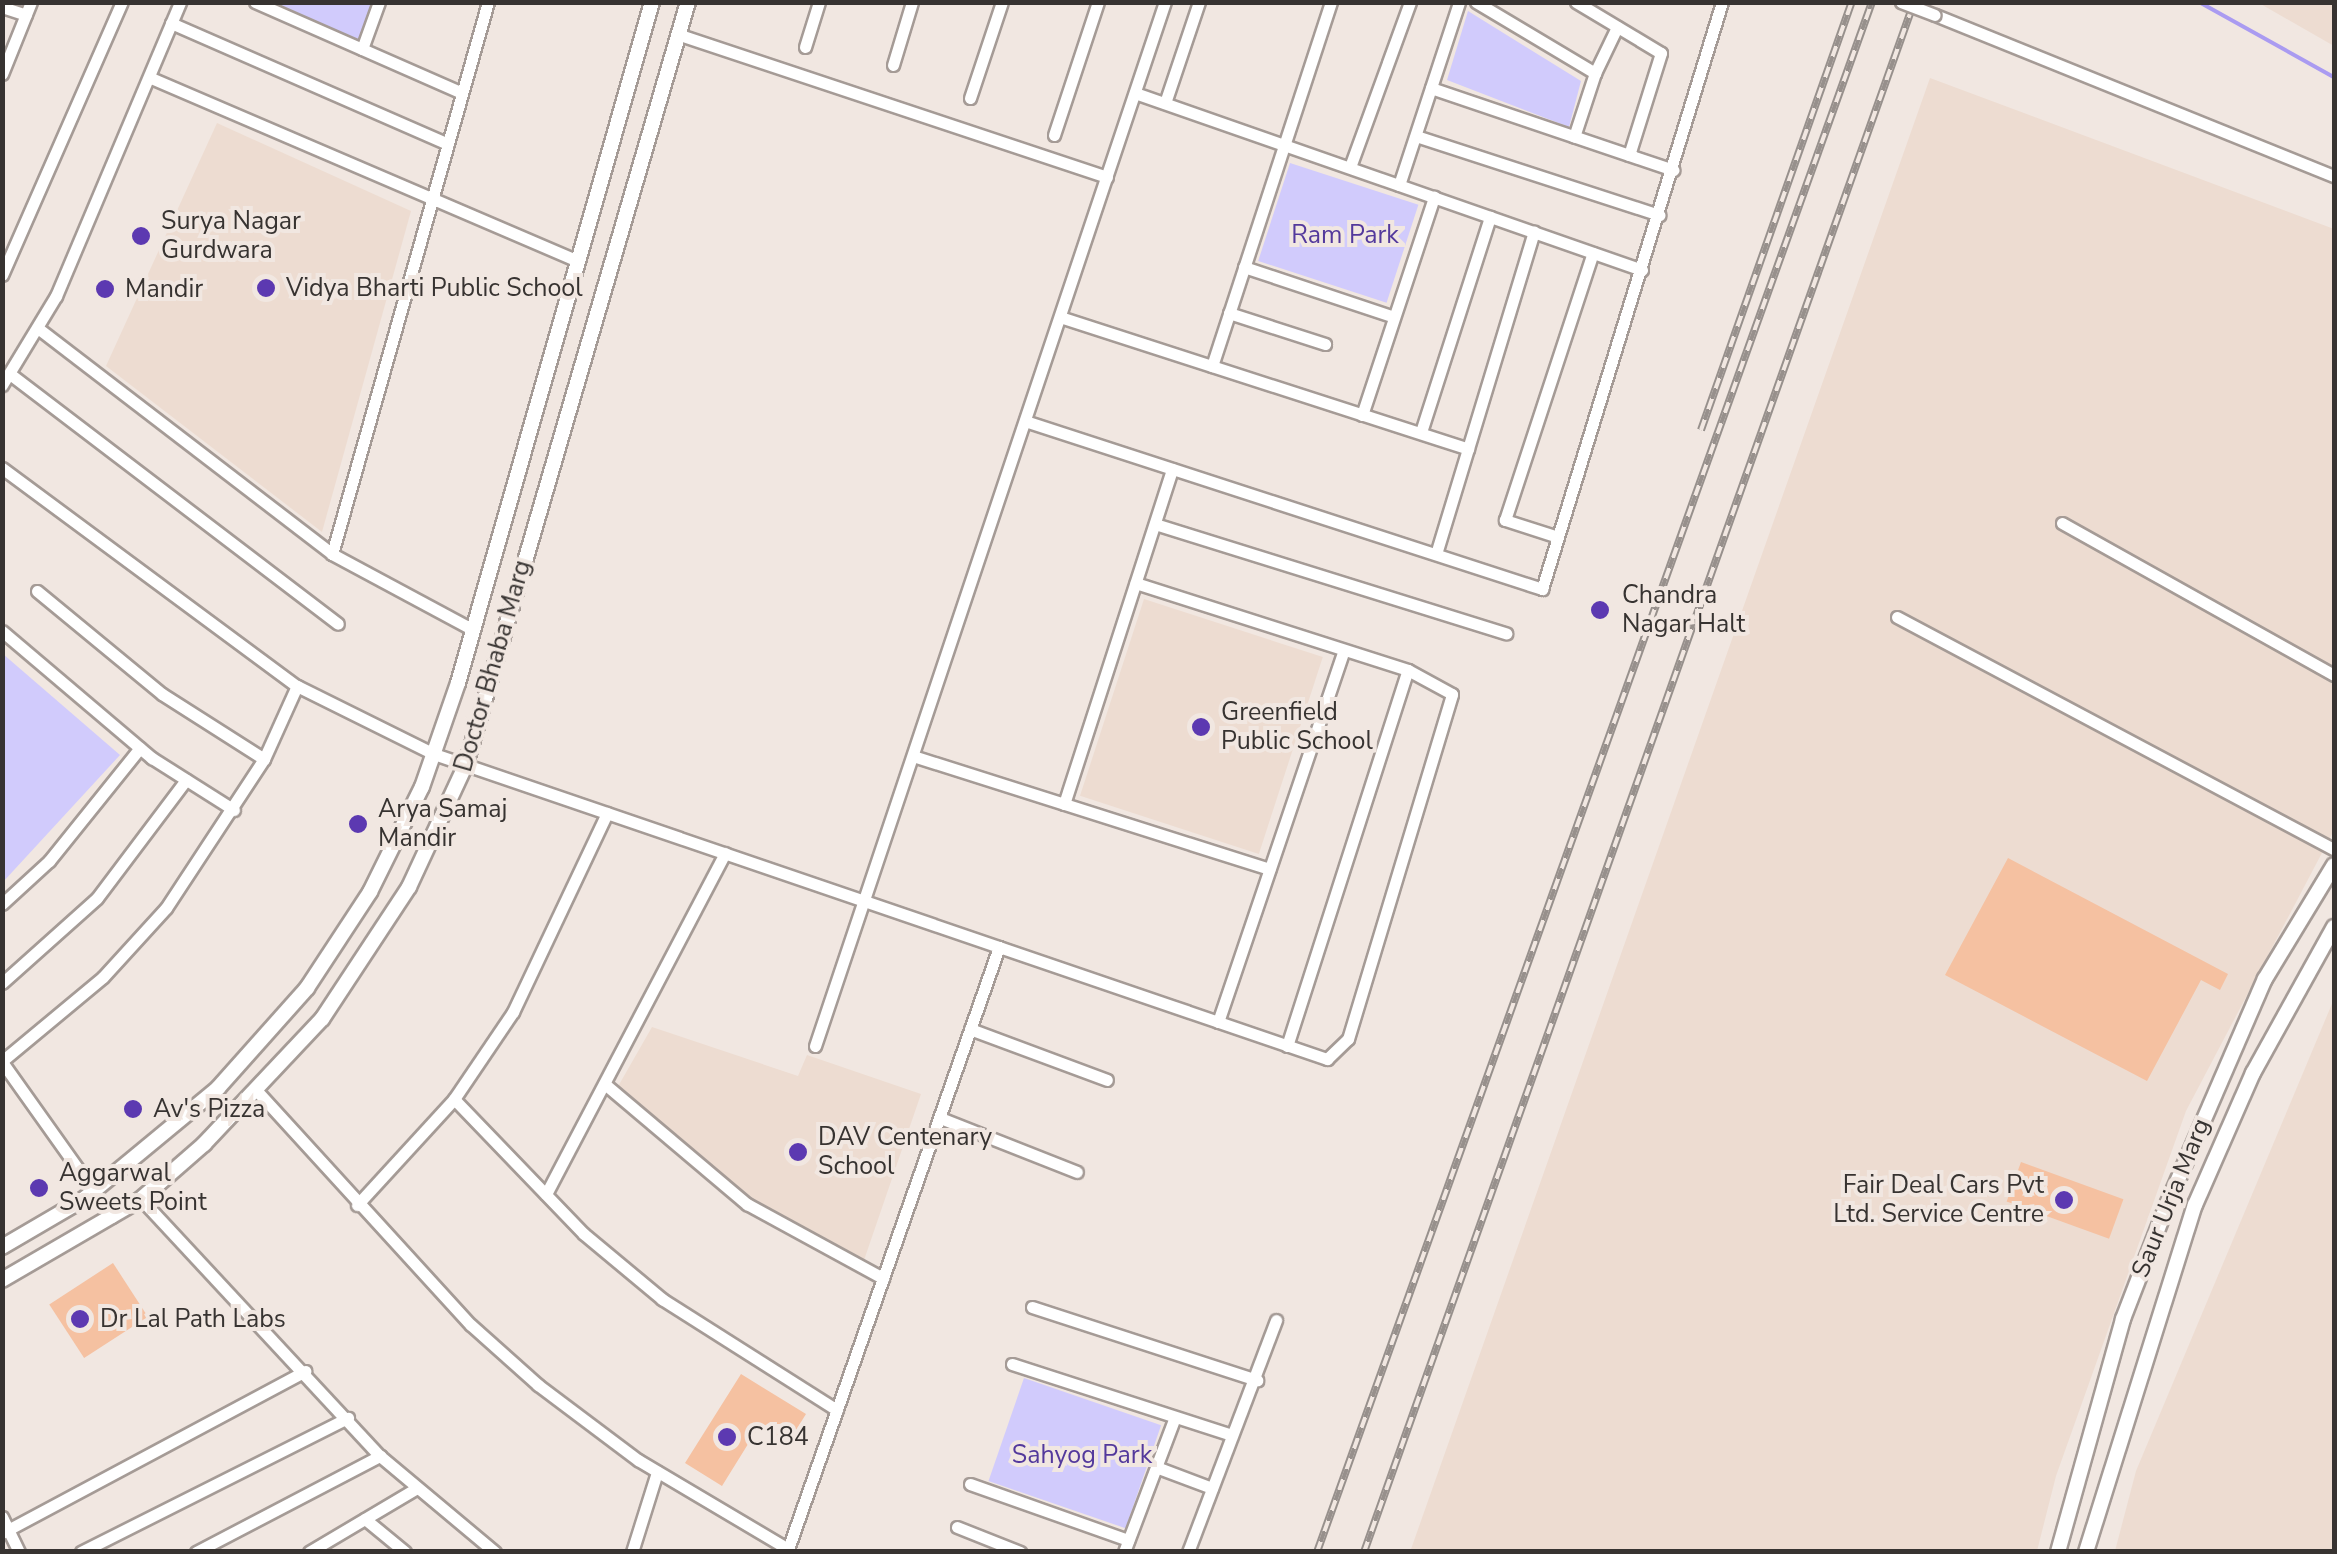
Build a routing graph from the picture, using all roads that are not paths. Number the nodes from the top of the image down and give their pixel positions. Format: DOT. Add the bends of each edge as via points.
graph roads {
  1 [pos="122,2"];
  2 [pos="180,2"];
  3 [pos="255,2"];
  4 [pos="379,2"];
  5 [pos="488,2"];
  6 [pos="652,2"];
  7 [pos="688,2"];
  8 [pos="819,2"];
  9 [pos="912,2"];
  10 [pos="1002,2"];
  11 [pos="1098,2"];
  12 [pos="1166,2"];
  13 [pos="1199,2"];
  14 [pos="1331,2"];
  15 [pos="1410,2"];
  16 [pos="1459,2"];
  17 [pos="1476,2"];
  18 [pos="1576,2"];
  19 [pos="1722,2"];
  20 [pos="1900,2"];
  21 [pos="2,8"];
  22 [pos="29,9"];
  23 [pos="171,23"];
  24 [pos="1617,26"];
  25 [pos="680,35"];
  26 [pos="805,48"];
  27 [pos="362,49"];
  28 [pos="893,64"];
  29 [pos="2,74"];
  30 [pos="1595,74"];
  31 [pos="151,78"];
  32 [pos="1431,88"];
  33 [pos="1135,93"];
  34 [pos="462,94"];
  35 [pos="970,98"];
  36 [pos="1165,104"];
  37 [pos="1054,135"];
  38 [pos="1416,136"];
  39 [pos="1574,136"];
  40 [pos="448,144"];
  41 [pos="1284,145"];
  42 [pos="1629,156"];
  43 [pos="1350,167"];
  44 [pos="1673,170"];
  45 [pos="1107,176"];
  46 [pos="2334,176"];
  47 [pos="1400,185"];
  48 [pos="434,196"];
  49 [pos="1434,197"];
  50 [pos="1659,215"];
  51 [pos="1490,217"];
  52 [pos="1534,232"];
  53 [pos="1594,253"];
  54 [pos="576,260"];
  55 [pos="1244,267"];
  56 [pos="1642,270"];
  57 [pos="2,275"];
  58 [pos="1229,313"];
  59 [pos="1060,317"];
  60 [pos="1394,318"];
  61 [pos="39,329"];
  62 [pos="1325,344"];
  63 [pos="1212,366"];
  64 [pos="10,374"];
  65 [pos="2,386"];
  66 [pos="1362,415"];
  67 [pos="1025,421"];
  68 [pos="1421,432"];
  69 [pos="1468,449"];
  70 [pos="2,468"];
  71 [pos="1172,469"];
  72 [pos="2062,523"];
  73 [pos="1154,524"];
  74 [pos="1558,538"];
  75 [pos="332,554"];
  76 [pos="1436,554"];
  77 [pos="1136,583"];
  78 [pos="37,591"];
  79 [pos="1897,617"];
  80 [pos="338,624"];
  81 [pos="470,628"];
  82 [pos="2,631"];
  83 [pos="1506,633"];
  84 [pos="1343,653"];
  85 [pos="1408,670"];
  86 [pos="2334,674"];
  87 [pos="298,686"];
  88 [pos="140,748"];
  89 [pos="434,754"];
  90 [pos="913,756"];
  91 [pos="264,759"];
  92 [pos="466,764"];
  93 [pos="186,780"];
  94 [pos="1064,804"];
  95 [pos="234,810"];
  96 [pos="607,813"];
  97 [pos="2334,849"];
  98 [pos="726,854"];
  99 [pos="2334,866"];
  100 [pos="1270,868"];
  101 [pos="864,901"];
  102 [pos="2,904"];
  103 [pos="2334,927"];
  104 [pos="999,947"];
  105 [pos="2,983"];
  106 [pos="1218,1022"];
  107 [pos="970,1029"];
  108 [pos="815,1046"];
  109 [pos="1287,1046"];
  110 [pos="2,1062"];
  111 [pos="1107,1080"];
  112 [pos="606,1085"];
  113 [pos="258,1092"];
  114 [pos="454,1099"];
  115 [pos="940,1118"];
  116 [pos="1077,1172"];
  117 [pos="94,1192"];
  118 [pos="546,1194"];
  119 [pos="141,1199"];
  120 [pos="357,1205"];
  121 [pos="112,1217"];
  122 [pos="2,1247"];
  123 [pos="883,1278"];
  124 [pos="2,1280"];
  125 [pos="1032,1308"];
  126 [pos="1276,1320"];
  127 [pos="1012,1364"];
  128 [pos="305,1371"];
  129 [pos="1257,1380"];
  130 [pos="836,1410"];
  131 [pos="1174,1417"];
  132 [pos="348,1418"];
  133 [pos="1232,1436"];
  134 [pos="380,1456"];
  135 [pos="1156,1468"];
  136 [pos="657,1472"];
  137 [pos="970,1484"];
  138 [pos="1212,1488"];
  139 [pos="415,1489"];
  140 [pos="2,1517"];
  141 [pos="364,1520"];
  142 [pos="957,1527"];
  143 [pos="6,1532"];
  144 [pos="1126,1546"];
  145 [pos="788,1550"];
  146 [pos="20,1552"];
  147 [pos="81,1552"];
  148 [pos="196,1552"];
  149 [pos="309,1552"];
  150 [pos="405,1552"];
  151 [pos="496,1552"];
  152 [pos="632,1552"];
  153 [pos="1020,1552"];
  154 [pos="1188,1552"];
  155 [pos="2058,1552"];
  156 [pos="2086,1552"];
  1 -- 57 [label="street"];
  2 -- 23 [label="street"];
  3 -- 27 [label="street"];
  4 -- 27 [label="street"];
  5 -- 34 [label="street"];
  6 -- 54 [label="street, Doctor Bhaba Marg"];
  7 -- 25 [label="street, Doctor Bhaba Marg"];
  8 -- 26 [label="street"];
  9 -- 28 [label="street"];
  10 -- 35 [label="street"];
  11 -- 37 [label="street"];
  12 -- 33 [label="street"];
  13 -- 36 [label="street"];
  14 -- 41 [label="street"];
  15 -- 43 [label="street"];
  16 -- 32 [label="street"];
  17 -- 30 [label="street"];
  18 -- 24 [label="street"];
  19 -- 44 [label="street"];
  20 -- 46 [label="street, bridge"];
  21 -- 22 [label="street"];
  22 -- 29 [label="street"];
  23 -- 31 [label="street"];
  23 -- 40 [label="street"];
  24 -- 30 [label="street"];
  24 -- 42 [label="street" via="1661,53"];
  25 -- 45 [label="street"];
  25 -- 92 [label="street, Doctor Bhaba Marg"];
  27 -- 34 [label="street"];
  30 -- 39 [label="street"];
  31 -- 48 [label="street"];
  31 -- 61 [label="street"];
  32 -- 38 [label="street"];
  32 -- 39 [label="street"];
  33 -- 36 [label="street"];
  33 -- 45 [label="street"];
  34 -- 40 [label="street"];
  36 -- 41 [label="street"];
  38 -- 47 [label="street"];
  38 -- 50 [label="street"];
  39 -- 42 [label="street"];
  40 -- 48 [label="street"];
  41 -- 43 [label="street"];
  41 -- 55 [label="street"];
  42 -- 44 [label="street"];
  43 -- 47 [label="street"];
  44 -- 50 [label="street"];
  45 -- 59 [label="street"];
  47 -- 49 [label="street"];
  48 -- 54 [label="street"];
  48 -- 75 [label="street"];
  49 -- 51 [label="street"];
  49 -- 60 [label="street"];
  50 -- 56 [label="street"];
  51 -- 52 [label="street"];
  51 -- 68 [label="street"];
  52 -- 53 [label="street"];
  52 -- 69 [label="street"];
  53 -- 56 [label="street"];
  53 -- 74 [label="street" via="1506,520"];
  54 -- 81 [label="street, Doctor Bhaba Marg"];
  55 -- 58 [label="street"];
  55 -- 60 [label="street"];
  56 -- 74 [label="street"];
  58 -- 62 [label="street"];
  58 -- 63 [label="street"];
  59 -- 63 [label="street"];
  59 -- 67 [label="street"];
  60 -- 66 [label="street"];
  61 -- 64 [label="street"];
  61 -- 75 [label="street"];
  63 -- 66 [label="street"];
  64 -- 65 [label="street"];
  64 -- 80 [label="street"];
  66 -- 68 [label="street"];
  67 -- 71 [label="street"];
  67 -- 90 [label="street"];
  68 -- 69 [label="street"];
  69 -- 76 [label="street"];
  70 -- 87 [label="street"];
  71 -- 73 [label="street"];
  71 -- 76 [label="street"];
  72 -- 86 [label="street"];
  73 -- 77 [label="street"];
  73 -- 83 [label="street"];
  74 -- 76 [label="street" via="1542,589"];
  75 -- 81 [label="street"];
  77 -- 84 [label="street"];
  77 -- 94 [label="street"];
  78 -- 91 [label="street" via="162,694"];
  79 -- 97 [label="street"];
  81 -- 89 [label="street, Doctor Bhaba Marg"];
  82 -- 88 [label="street"];
  84 -- 85 [label="street"];
  84 -- 100 [label="street"];
  85 -- 109 [label="street"];
  85 -- 109 [label="street" via="1446,686 1452,715 1348,1039 1327,1059"];
  87 -- 89 [label="street"];
  87 -- 91 [label="street"];
  88 -- 93 [label="street"];
  88 -- 102 [label="street"];
  89 -- 92 [label="street"];
  89 -- 117 [label="street, Doctor Bhaba Marg" via="370,892 306,988 218,1088"];
  90 -- 94 [label="street"];
  90 -- 101 [label="street"];
  91 -- 95 [label="street"];
  92 -- 96 [label="street"];
  92 -- 113 [label="street, Doctor Bhaba Marg" via="408,887 355,974"];
  93 -- 95 [label="street"];
  93 -- 105 [label="street" via="96,898"];
  94 -- 100 [label="street"];
  95 -- 110 [label="street" via="143,937"];
  96 -- 98 [label="street"];
  96 -- 114 [label="street" via="536,973"];
  98 -- 101 [label="street"];
  98 -- 112 [label="street"];
  99 -- 155 [label="street, Saur Urja Marg" via="2265,979 2167,1205 2123,1319"];
  100 -- 106 [label="street"];
  101 -- 104 [label="street"];
  101 -- 108 [label="street"];
  103 -- 156 [label="street, Saur Urja Marg" via="2253,1074 2194,1205"];
  104 -- 106 [label="street"];
  104 -- 107 [label="street"];
  106 -- 109 [label="street"];
  107 -- 111 [label="street"];
  107 -- 115 [label="street"];
  110 -- 117 [label="street"];
  112 -- 118 [label="street"];
  112 -- 123 [label="street" via="748,1204"];
  113 -- 119 [label="street, Doctor Bhaba Marg"];
  113 -- 120 [label="street"];
  114 -- 118 [label="street"];
  114 -- 120 [label="street"];
  115 -- 116 [label="street"];
  115 -- 123 [label="street"];
  117 -- 121 [label="street"];
  117 -- 122 [label="street, Doctor Bhaba Marg"];
  118 -- 130 [label="street" via="662,1299"];
  119 -- 121 [label="street, Doctor Bhaba Marg"];
  119 -- 128 [label="street"];
  120 -- 136 [label="street" via="498,1349"];
  121 -- 124 [label="street, Doctor Bhaba Marg"];
  123 -- 130 [label="street"];
  125 -- 129 [label="street"];
  126 -- 129 [label="street"];
  127 -- 131 [label="street"];
  128 -- 132 [label="street"];
  128 -- 143 [label="street"];
  129 -- 133 [label="street"];
  130 -- 145 [label="street"];
  131 -- 133 [label="street"];
  131 -- 135 [label="street"];
  132 -- 134 [label="street"];
  132 -- 147 [label="street"];
  133 -- 138 [label="street"];
  134 -- 139 [label="street"];
  134 -- 148 [label="street"];
  135 -- 138 [label="street"];
  135 -- 144 [label="street"];
  136 -- 145 [label="street"];
  136 -- 152 [label="street"];
  137 -- 144 [label="street"];
  138 -- 154 [label="street"];
  139 -- 141 [label="street"];
  139 -- 151 [label="street"];
  140 -- 143 [label="street"];
  141 -- 149 [label="street"];
  141 -- 150 [label="street"];
  142 -- 153 [label="street"];
  143 -- 146 [label="street"];
}
